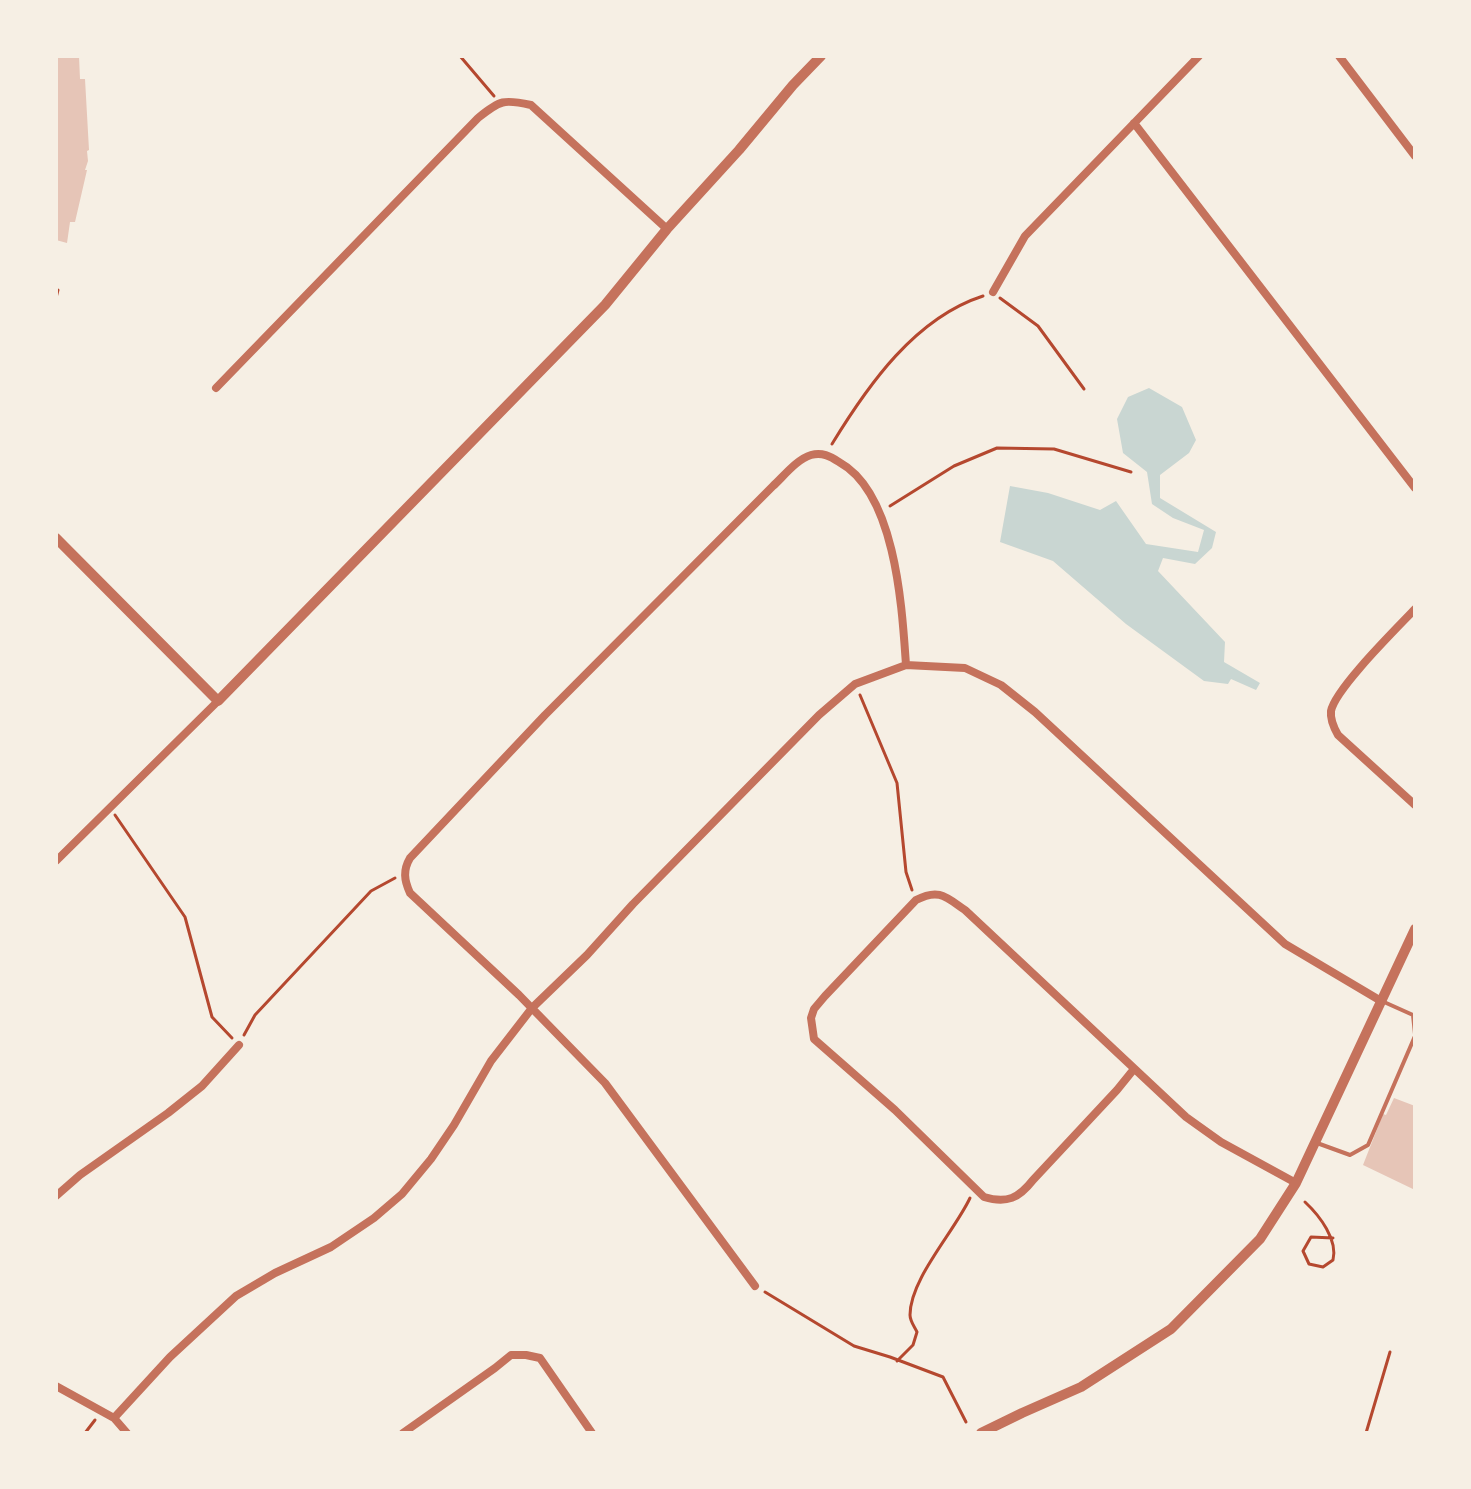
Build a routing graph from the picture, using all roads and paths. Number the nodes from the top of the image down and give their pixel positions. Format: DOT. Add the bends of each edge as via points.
graph roads {
  1 [pos="460,56"];
  2 [pos="821,56"];
  3 [pos="1199,56"];
  4 [pos="1339,56"];
  5 [pos="500,103"];
  6 [pos="1134,123"];
  7 [pos="1415,156"];
  8 [pos="667,229"];
  9 [pos="56,290"];
  10 [pos="993,292"];
  11 [pos="56,298"];
  12 [pos="216,388"];
  13 [pos="1084,389"];
  14 [pos="826,454"];
  15 [pos="1131,472"];
  16 [pos="1415,488"];
  17 [pos="880,512"];
  18 [pos="56,538"];
  19 [pos="1415,609"];
  20 [pos="906,665"];
  21 [pos="855,684"];
  22 [pos="218,701"];
  23 [pos="1415,805"];
  24 [pos="111,809"];
  25 [pos="56,861"];
  26 [pos="405,873"];
  27 [pos="916,900"];
  28 [pos="1415,929"];
  29 [pos="1381,1001"];
  30 [pos="532,1008"];
  31 [pos="1415,1035"];
  32 [pos="239,1045"];
  33 [pos="1134,1069"];
  34 [pos="1315,1142"];
  35 [pos="1296,1183"];
  36 [pos="974,1187"];
  37 [pos="56,1196"];
  38 [pos="1305,1202"];
  39 [pos="1333,1238"];
  40 [pos="755,1286"];
  41 [pos="1390,1352"];
  42 [pos="897,1361"];
  43 [pos="56,1386"];
  44 [pos="102,1411"];
  45 [pos="114,1418"];
  46 [pos="966,1422"];
  47 [pos="85,1433"];
  48 [pos="127,1433"];
  49 [pos="403,1433"];
  50 [pos="592,1433"];
  51 [pos="981,1433"];
  52 [pos="1366,1433"];
  1 -- 5 [label="path"];
  2 -- 8 [label="street"];
  3 -- 6 [label="street"];
  4 -- 7 [label="street"];
  5 -- 8 [label="street" via="531,105"];
  5 -- 12 [label="street" via="478,118"];
  6 -- 10 [label="street" via="1025,236"];
  6 -- 16 [label="street"];
  8 -- 22 [label="street" via="605,305"];
  9 -- 11 [label="path"];
  10 -- 13 [label="path" via="1038,326"];
  10 -- 14 [label="path" via="964,302 919,334 874,383"];
  14 -- 17 [label="street" via="847,466"];
  14 -- 26 [label="street" via="809,455 773,486 545,715 410,858"];
  15 -- 17 [label="path" via="1054,449 997,448 954,466"];
  17 -- 20 [label="street" via="896,571"];
  18 -- 22 [label="street"];
  19 -- 23 [label="street" via="1339,693 1331,711 1338,735"];
  20 -- 21 [label="street"];
  20 -- 29 [label="street" via="965,668 1001,685 1285,944"];
  21 -- 27 [label="path" via="897,783 906,872"];
  21 -- 30 [label="street"];
  22 -- 24 [label="street"];
  24 -- 25 [label="street"];
  24 -- 32 [label="path" via="185,917 212,1017"];
  26 -- 30 [label="street" via="410,893"];
  26 -- 32 [label="path" via="371,891 255,1015"];
  27 -- 33 [label="street" via="935,893 965,910"];
  27 -- 36 [label="street" via="814,1009 812,1030 824,1049"];
  28 -- 29 [label="street"];
  29 -- 31 [label="lane" via="1413,1015"];
  29 -- 34 [label="street"];
  30 -- 40 [label="street" via="605,1083"];
  30 -- 45 [label="street" via="402,1194 331,1247 236,1296"];
  31 -- 34 [label="lane" via="1368,1145 1350,1155"];
  32 -- 37 [label="street" via="202,1086"];
  33 -- 35 [label="street" via="1221,1142"];
  33 -- 36 [label="street" via="1024,1192 996,1201"];
  34 -- 35 [label="street"];
  35 -- 51 [label="street" via="1260,1239 1171,1329 1081,1387"];
  36 -- 42 [label="path" via="919,1282 910,1319 917,1332 913,1345"];
  38 -- 39 [label="path"];
  39 -- 39 [label="path" via="1311,1237 1303,1251 1309,1264 1323,1267 1333,1260"];
  40 -- 42 [label="path" via="854,1346"];
  41 -- 52 [label="path"];
  42 -- 46 [label="path" via="943,1377"];
  43 -- 44 [label="street"];
  44 -- 45 [label="street"];
  44 -- 47 [label="path"];
  45 -- 48 [label="street"];
  49 -- 50 [label="street" via="511,1355 540,1358"];
}
